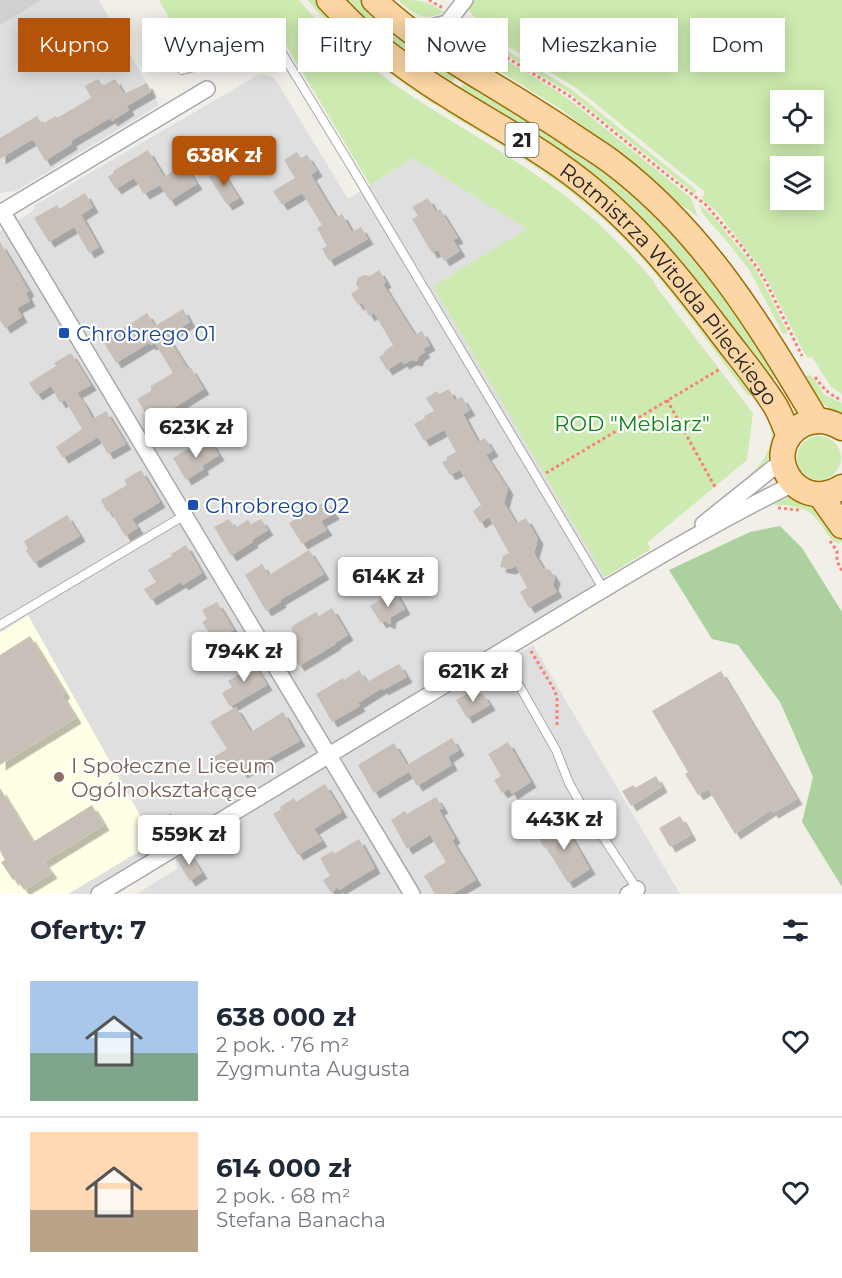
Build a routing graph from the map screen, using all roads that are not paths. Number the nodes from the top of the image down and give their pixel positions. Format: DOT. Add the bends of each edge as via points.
graph roads {
  1 [pos="329,0"];
  2 [pos="374,0"];
  3 [pos="465,0"];
  4 [pos="446,16"];
  5 [pos="442,18"];
  6 [pos="405,26"];
  7 [pos="286,59"];
  8 [pos="472,72"];
  9 [pos="207,89"];
  10 [pos="1,212"];
  11 [pos="817,421"];
  12 [pos="842,428"];
  13 [pos="789,436"];
  14 [pos="782,461"];
  15 [pos="793,484"];
  16 [pos="822,498"];
  17 [pos="185,515"];
  18 [pos="836,533"];
  19 [pos="673,548"];
  20 [pos="604,590"];
  21 [pos="0,626"];
  22 [pos="500,652"];
  23 [pos="328,754"];
  24 [pos="635,892"];
  25 [pos="99,894"];
  26 [pos="412,894"];
  1 -- 13 [label="main road, Rotmistrza Witolda Pileckiego / 21" via="402,64 558,164 612,206 649,243 703,309 776,408"];
  2 -- 6 [label="main road, Rotmistrza Witolda Pileckiego / 21"];
  3 -- 4 [label="street"];
  4 -- 5 [label="street"];
  7 -- 20 [label="lane"];
  8 -- 11 [label="main road, Rotmistrza Witolda Pileckiego / 21" via="612,162 678,221 741,299"];
  9 -- 10 [label="street"];
  10 -- 17 [label="street"];
  11 -- 12 [label="main road"];
  11 -- 13 [label="main road" via="797,428"];
  13 -- 14 [label="main road"];
  14 -- 15 [label="main road"];
  14 -- 19 [label="street"];
  15 -- 16 [label="main road"];
  15 -- 19 [label="street"];
  16 -- 18 [label="main road"];
  17 -- 21 [label="lane"];
  17 -- 23 [label="street"];
  19 -- 20 [label="street"];
  20 -- 22 [label="street"];
  22 -- 23 [label="street"];
  22 -- 24 [label="lane" via="556,750 583,808"];
  23 -- 25 [label="street"];
  23 -- 26 [label="street"];
}
